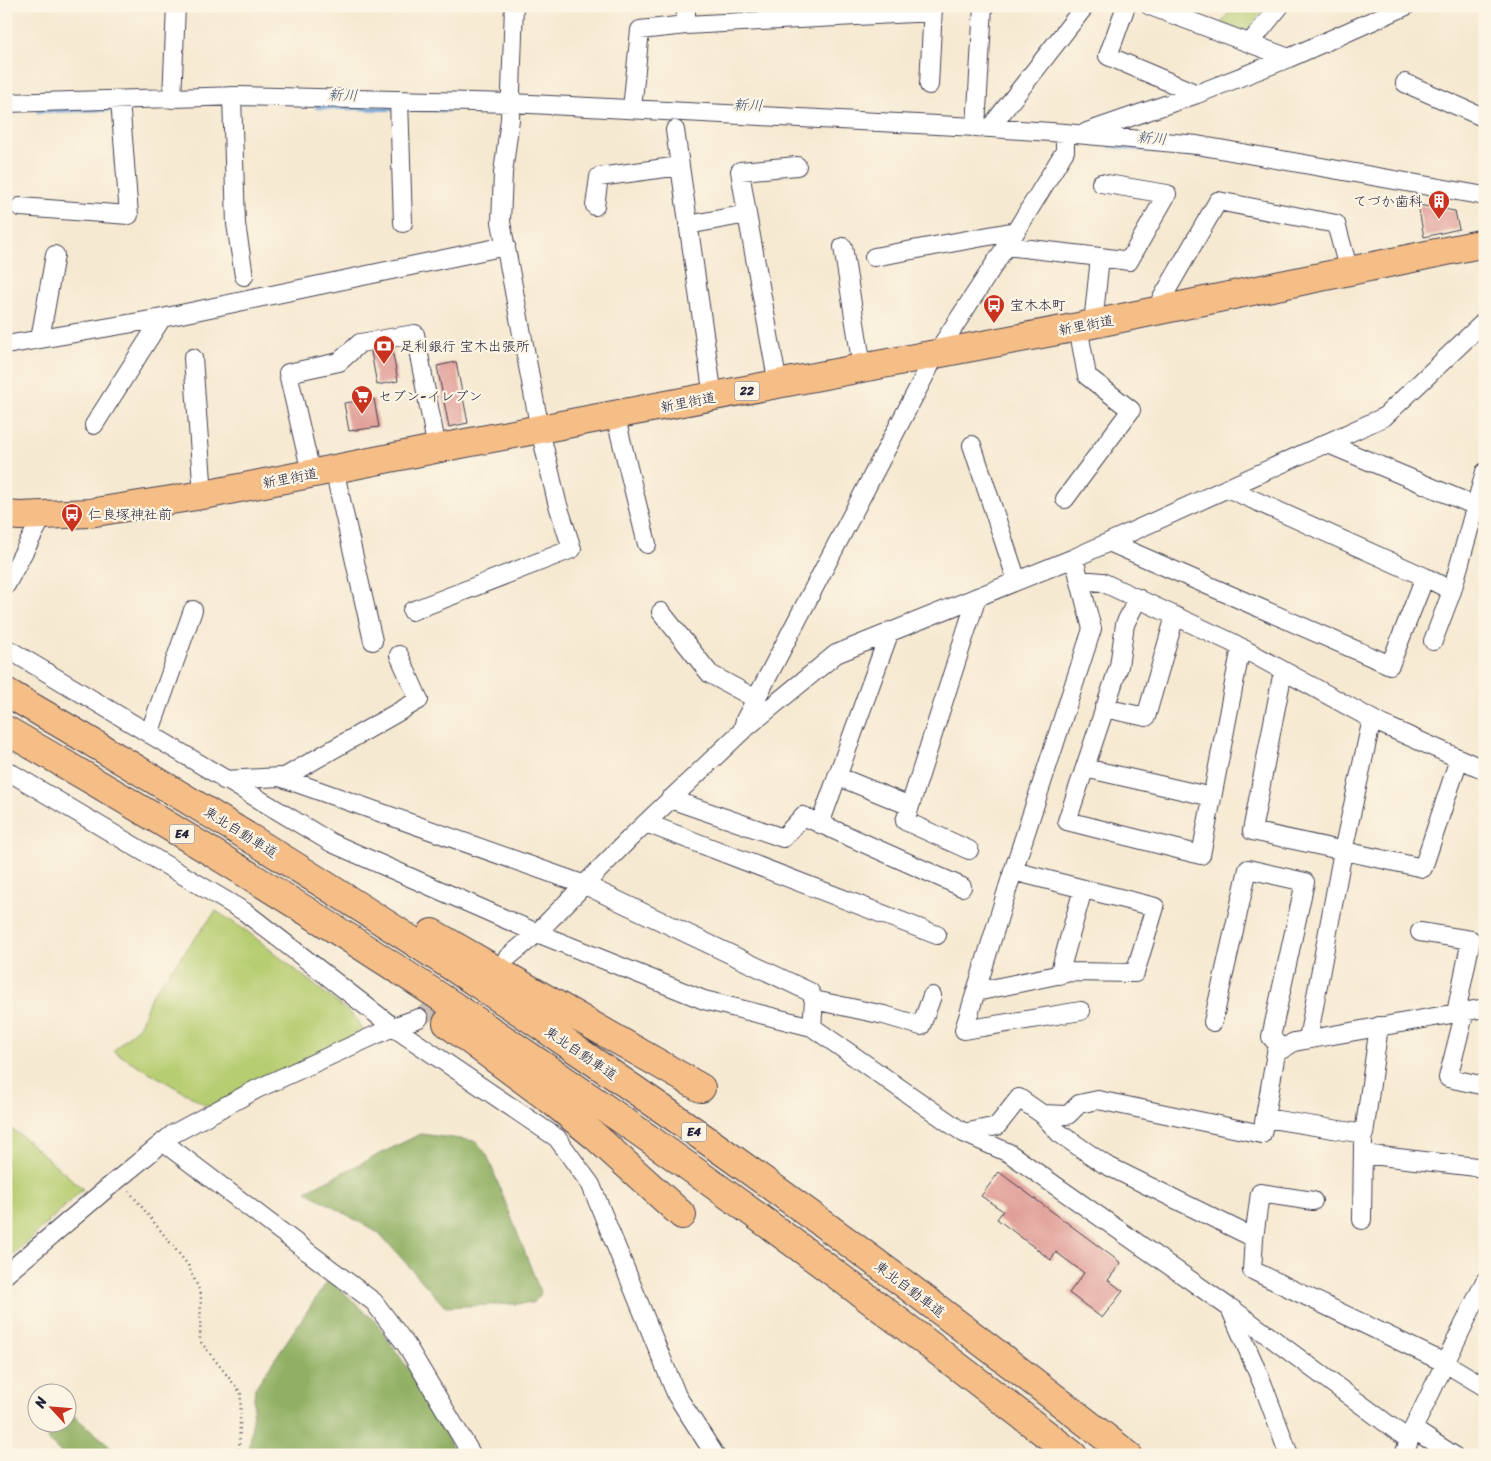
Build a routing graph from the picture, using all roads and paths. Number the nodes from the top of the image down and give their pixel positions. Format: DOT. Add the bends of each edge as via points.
graph roads {
  1 [pos="176,6"];
  2 [pos="514,6"];
  3 [pos="686,6"];
  4 [pos="983,6"];
  5 [pos="1085,6"];
  6 [pos="1126,6"];
  7 [pos="1150,6"];
  8 [pos="1280,6"];
  9 [pos="1406,6"];
  10 [pos="933,9"];
  11 [pos="1178,10"];
  12 [pos="686,25"];
  13 [pos="1250,43"];
  14 [pos="1289,58"];
  15 [pos="1404,82"];
  16 [pos="929,85"];
  17 [pos="1197,94"];
  18 [pos="232,96"];
  19 [pos="172,99"];
  20 [pos="120,100"];
  21 [pos="399,100"];
  22 [pos="6,103"];
  23 [pos="632,109"];
  24 [pos="510,111"];
  25 [pos="1485,118"];
  26 [pos="983,128"];
  27 [pos="675,130"];
  28 [pos="1073,134"];
  29 [pos="680,166"];
  30 [pos="797,166"];
  31 [pos="1100,183"];
  32 [pos="1485,196"];
  33 [pos="595,206"];
  34 [pos="20,207"];
  35 [pos="747,214"];
  36 [pos="403,223"];
  37 [pos="688,225"];
  38 [pos="1016,230"];
  39 [pos="1485,244"];
  40 [pos="506,246"];
  41 [pos="1006,246"];
  42 [pos="843,247"];
  43 [pos="55,255"];
  44 [pos="874,257"];
  45 [pos="1100,257"];
  46 [pos="1349,272"];
  47 [pos="244,276"];
  48 [pos="1154,312"];
  49 [pos="162,318"];
  50 [pos="1485,321"];
  51 [pos="1086,326"];
  52 [pos="40,339"];
  53 [pos="6,345"];
  54 [pos="936,354"];
  55 [pos="194,358"];
  56 [pos="862,368"];
  57 [pos="778,385"];
  58 [pos="713,397"];
  59 [pos="615,415"];
  60 [pos="94,425"];
  61 [pos="540,430"];
  62 [pos="1326,443"];
  63 [pos="972,444"];
  64 [pos="437,448"];
  65 [pos="322,471"];
  66 [pos="1485,472"];
  67 [pos="1227,488"];
  68 [pos="203,495"];
  69 [pos="1065,499"];
  70 [pos="1476,506"];
  71 [pos="6,515"];
  72 [pos="43,516"];
  73 [pos="1109,542"];
  74 [pos="647,544"];
  75 [pos="1074,558"];
  76 [pos="1425,577"];
  77 [pos="1080,580"];
  78 [pos="1016,581"];
  79 [pos="6,585"];
  80 [pos="1452,591"];
  81 [pos="977,597"];
  82 [pos="1138,598"];
  83 [pos="193,610"];
  84 [pos="412,611"];
  85 [pos="661,612"];
  86 [pos="1175,616"];
  87 [pos="890,631"];
  88 [pos="373,641"];
  89 [pos="1432,641"];
  90 [pos="6,648"];
  91 [pos="1241,648"];
  92 [pos="399,655"];
  93 [pos="1283,671"];
  94 [pos="6,692"];
  95 [pos="756,699"];
  96 [pos="1104,708"];
  97 [pos="1372,720"];
  98 [pos="6,730"];
  99 [pos="742,731"];
  100 [pos="149,734"];
  101 [pos="1459,759"];
  102 [pos="1085,768"];
  103 [pos="6,770"];
  104 [pos="1485,770"];
  105 [pos="837,776"];
  106 [pos="283,778"];
  107 [pos="224,780"];
  108 [pos="1212,797"];
  109 [pos="670,799"];
  110 [pos="910,806"];
  111 [pos="646,823"];
  112 [pos="820,824"];
  113 [pos="243,833"];
  114 [pos="969,850"];
  115 [pos="1343,851"];
  116 [pos="1013,871"];
  117 [pos="585,885"];
  118 [pos="962,887"];
  119 [pos="1083,889"];
  120 [pos="1420,932"];
  121 [pos="537,933"];
  122 [pos="936,935"];
  123 [pos="356,943"];
  124 [pos="507,958"];
  125 [pos="1059,975"];
  126 [pos="976,992"];
  127 [pos="932,996"];
  128 [pos="814,1000"];
  129 [pos="1485,1008"];
  130 [pos="1081,1012"];
  131 [pos="1460,1012"];
  132 [pos="419,1018"];
  133 [pos="1214,1022"];
  134 [pos="1379,1026"];
  135 [pos="393,1027"];
  136 [pos="812,1027"];
  137 [pos="1308,1039"];
  138 [pos="1282,1049"];
  139 [pos="1485,1086"];
  140 [pos="701,1088"];
  141 [pos="1042,1114"];
  142 [pos="1265,1118"];
  143 [pos="964,1133"];
  144 [pos="1364,1134"];
  145 [pos="162,1142"];
  146 [pos="1363,1154"];
  147 [pos="1485,1168"];
  148 [pos="119,1178"];
  149 [pos="1313,1201"];
  150 [pos="682,1215"];
  151 [pos="1362,1220"];
  152 [pos="1254,1238"];
  153 [pos="6,1274"];
  154 [pos="1485,1281"];
  155 [pos="1230,1308"];
  156 [pos="1445,1364"];
  157 [pos="1485,1387"];
  158 [pos="1409,1441"];
  159 [pos="239,1455"];
  160 [pos="472,1455"];
  161 [pos="716,1455"];
  162 [pos="1074,1455"];
  163 [pos="1128,1455"];
  164 [pos="1289,1455"];
  165 [pos="1454,1455"];
  1 -- 19 [label="street"];
  2 -- 24 [label="street"];
  3 -- 12 [label="street"];
  4 -- 26 [label="street"];
  5 -- 26 [label="street"];
  6 -- 17 [label="street" via="1108,56"];
  7 -- 11 [label="street"];
  8 -- 13 [label="street"];
  9 -- 14 [label="street"];
  10 -- 12 [label="street"];
  10 -- 16 [label="street"];
  11 -- 13 [label="street"];
  12 -- 23 [label="street" via="640,30"];
  13 -- 14 [label="street"];
  14 -- 17 [label="street"];
  15 -- 25 [label="street"];
  17 -- 28 [label="street"];
  18 -- 19 [label="street"];
  18 -- 21 [label="street"];
  18 -- 47 [label="street" via="236,224"];
  19 -- 20 [label="street"];
  20 -- 22 [label="street"];
  20 -- 34 [label="street" via="129,215"];
  21 -- 24 [label="street"];
  21 -- 36 [label="street"];
  23 -- 24 [label="street"];
  23 -- 26 [label="street"];
  24 -- 40 [label="street" via="502,173 501,222"];
  26 -- 28 [label="street"];
  27 -- 29 [label="street"];
  28 -- 32 [label="street" via="1197,145"];
  28 -- 38 [label="street"];
  29 -- 33 [label="street" via="599,177"];
  29 -- 37 [label="street"];
  30 -- 35 [label="street" via="740,171"];
  31 -- 45 [label="street" via="1167,194 1129,261"];
  35 -- 37 [label="street"];
  35 -- 57 [label="street"];
  37 -- 58 [label="street"];
  38 -- 41 [label="street"];
  38 -- 44 [label="street"];
  39 -- 46 [label="main road, 新里街道 / 22"];
  40 -- 49 [label="street"];
  40 -- 61 [label="street"];
  41 -- 45 [label="street"];
  41 -- 54 [label="street"];
  42 -- 56 [label="street"];
  43 -- 52 [label="street"];
  45 -- 51 [label="street"];
  46 -- 48 [label="main road, 新里街道 / 22"];
  46 -- 48 [label="street" via="1336,224 1218,201"];
  48 -- 51 [label="main road, 新里街道 / 22"];
  49 -- 52 [label="street"];
  49 -- 60 [label="street"];
  50 -- 62 [label="street" via="1384,417"];
  51 -- 54 [label="main road, 新里街道 / 22"];
  51 -- 69 [label="street" via="1087,376 1131,410"];
  52 -- 53 [label="street"];
  54 -- 56 [label="main road, 新里街道 / 22"];
  54 -- 95 [label="street"];
  55 -- 68 [label="street"];
  56 -- 57 [label="main road, 新里街道 / 22"];
  57 -- 58 [label="main road, 新里街道 / 22"];
  58 -- 59 [label="main road, 新里街道 / 22"];
  59 -- 61 [label="main road, 新里街道 / 22"];
  59 -- 74 [label="street"];
  61 -- 64 [label="main road, 新里街道 / 22"];
  61 -- 84 [label="street" via="572,549"];
  62 -- 67 [label="street"];
  62 -- 70 [label="street"];
  63 -- 78 [label="street"];
  64 -- 65 [label="main road, 新里街道 / 22"];
  64 -- 65 [label="street" via="415,334 360,343 339,362 288,373"];
  65 -- 68 [label="main road, 新里街道 / 22"];
  65 -- 88 [label="street"];
  66 -- 70 [label="street"];
  67 -- 73 [label="street"];
  67 -- 76 [label="street"];
  68 -- 72 [label="main road, 新里街道 / 22" via="89,513"];
  70 -- 80 [label="street"];
  71 -- 72 [label="main road, 新里街道 / 22"];
  72 -- 79 [label="street"];
  73 -- 75 [label="street"];
  73 -- 76 [label="street" via="1390,665"];
  75 -- 77 [label="street"];
  75 -- 78 [label="street"];
  76 -- 80 [label="street"];
  77 -- 82 [label="street" via="1102,582"];
  77 -- 116 [label="street" via="1092,629"];
  78 -- 81 [label="street"];
  80 -- 89 [label="street"];
  81 -- 87 [label="street"];
  81 -- 110 [label="street"];
  82 -- 86 [label="street"];
  82 -- 96 [label="street" via="1125,624 1119,666"];
  83 -- 100 [label="street"];
  85 -- 95 [label="street" via="710,674"];
  86 -- 91 [label="street"];
  86 -- 96 [label="street" via="1146,717"];
  87 -- 99 [label="street" via="836,654"];
  87 -- 105 [label="street"];
  90 -- 100 [label="street"];
  91 -- 93 [label="street"];
  91 -- 108 [label="street"];
  92 -- 106 [label="street" via="419,700"];
  93 -- 97 [label="street"];
  93 -- 115 [label="street" via="1252,831"];
  94 -- 113 [label="main road, 東北自動車道 / E4"];
  95 -- 99 [label="street"];
  96 -- 102 [label="street"];
  97 -- 101 [label="street"];
  97 -- 115 [label="street"];
  98 -- 123 [label="main road, E4" via="118,795"];
  99 -- 109 [label="street"];
  100 -- 107 [label="street"];
  101 -- 104 [label="street"];
  101 -- 115 [label="street" via="1423,868"];
  102 -- 108 [label="street"];
  102 -- 108 [label="street" via="1067,821 1201,855"];
  103 -- 135 [label="street" via="245,912"];
  105 -- 110 [label="street"];
  105 -- 112 [label="street"];
  106 -- 107 [label="street"];
  106 -- 117 [label="street"];
  107 -- 121 [label="street" via="332,843"];
  109 -- 111 [label="street"];
  109 -- 112 [label="street" via="783,838 803,816"];
  110 -- 114 [label="street" via="905,821"];
  111 -- 117 [label="street"];
  111 -- 122 [label="street"];
  112 -- 118 [label="street"];
  113 -- 140 [label="main road" via="375,899"];
  113 -- 163 [label="main road, 東北自動車道 / E4" via="460,972 649,1100 784,1195"];
  115 -- 137 [label="street"];
  116 -- 119 [label="street"];
  116 -- 126 [label="street"];
  117 -- 121 [label="street"];
  117 -- 128 [label="street" via="810,992"];
  119 -- 125 [label="street"];
  119 -- 125 [label="street" via="1155,907 1135,973 1072,972"];
  120 -- 131 [label="street" via="1471,940"];
  121 -- 124 [label="street"];
  121 -- 136 [label="street" via="704,1000"];
  123 -- 150 [label="main road" via="426,1008 552,1101"];
  123 -- 162 [label="main road, E4" via="615,1115 914,1333"];
  125 -- 126 [label="street"];
  126 -- 130 [label="street" via="964,1030"];
  127 -- 128 [label="street" via="921,1026"];
  128 -- 136 [label="street"];
  129 -- 131 [label="street"];
  131 -- 134 [label="street"];
  131 -- 139 [label="street" via="1448,1078"];
  132 -- 135 [label="street"];
  133 -- 138 [label="street" via="1248,869 1305,882 1272,1037"];
  134 -- 137 [label="street"];
  134 -- 144 [label="street"];
  135 -- 145 [label="street" via="257,1089"];
  135 -- 161 [label="street" via="557,1138 591,1185 677,1396"];
  136 -- 143 [label="street"];
  137 -- 138 [label="street"];
  138 -- 142 [label="street" via="1276,1053"];
  141 -- 142 [label="street" via="1068,1115 1079,1104 1098,1100 1262,1134"];
  141 -- 143 [label="street" via="1019,1098 997,1126"];
  141 -- 152 [label="street" via="1058,1133 1104,1164"];
  142 -- 144 [label="street"];
  143 -- 155 [label="street" via="1009,1153"];
  144 -- 146 [label="street"];
  145 -- 148 [label="street"];
  145 -- 160 [label="street" via="374,1302 407,1346"];
  146 -- 147 [label="street"];
  146 -- 151 [label="street"];
  148 -- 153 [label="street"];
  148 -- 159 [label="path" via="188,1265 201,1294 200,1341 241,1393"];
  149 -- 152 [label="street" via="1260,1193"];
  152 -- 156 [label="street" via="1252,1270"];
  154 -- 156 [label="street"];
  155 -- 158 [label="street"];
  155 -- 164 [label="street"];
  156 -- 157 [label="street"];
  156 -- 158 [label="street"];
  158 -- 165 [label="street"];
}
